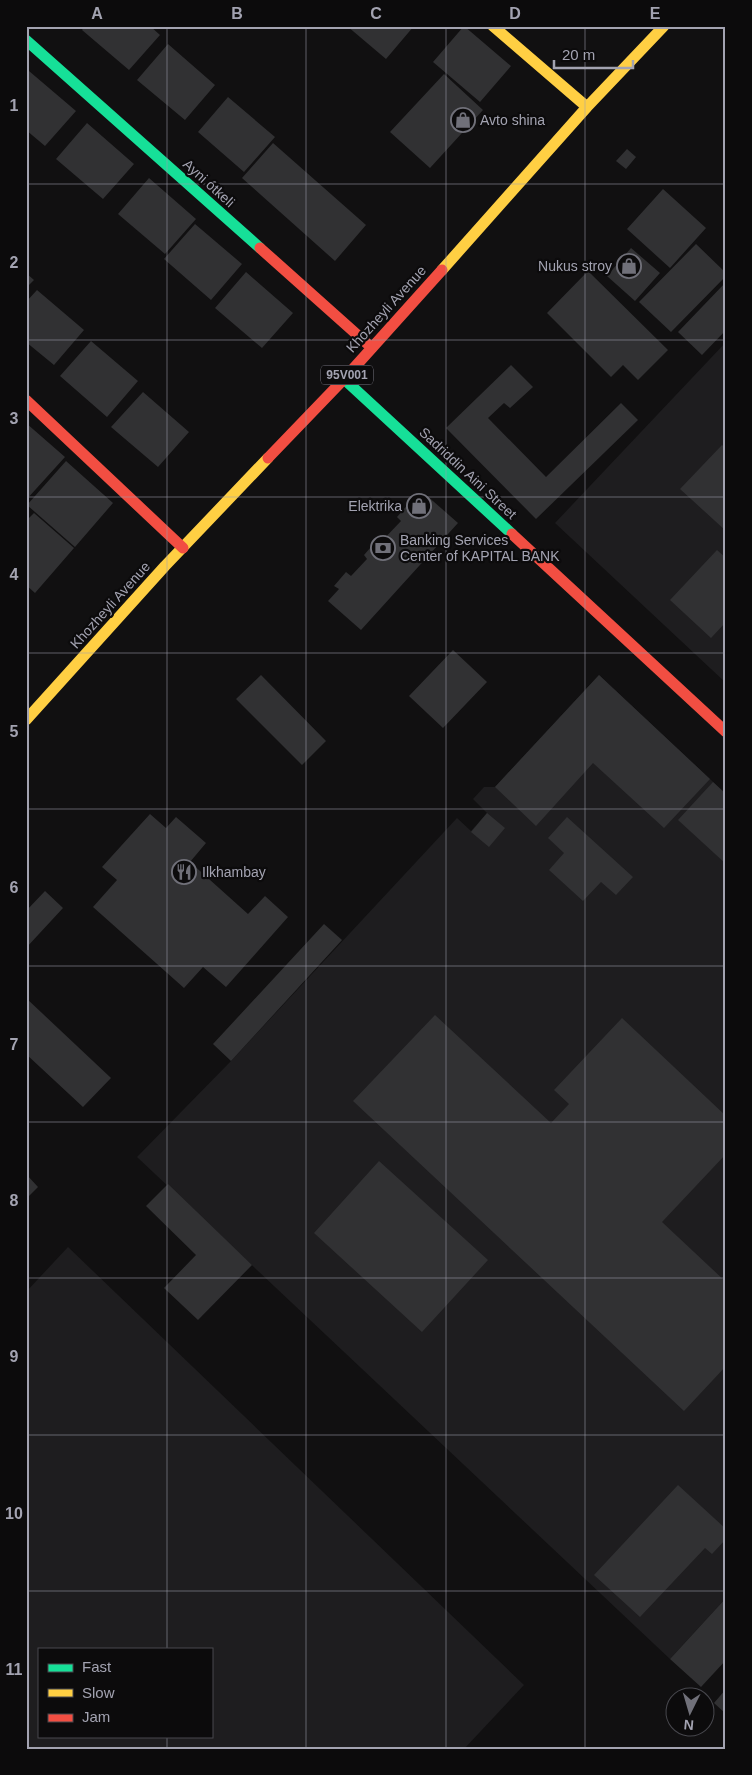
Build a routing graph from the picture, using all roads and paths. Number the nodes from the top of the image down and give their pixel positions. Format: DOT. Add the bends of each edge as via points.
graph roads {
  1 [pos="493,26"];
  2 [pos="664,26"];
  3 [pos="26,40"];
  4 [pos="587,107"];
  5 [pos="372,348"];
  6 [pos="344,379"];
  7 [pos="26,400"];
  8 [pos="183,548"];
  9 [pos="26,720"];
  10 [pos="726,732"];
  1 -- 4 [label="street"];
  2 -- 4 [label="street, Khozheyli Avenue / 95V001"];
  3 -- 5 [label="street, Ayni ótkeli"];
  4 -- 5 [label="street, Khozheyli Avenue / 95V001"];
  5 -- 6 [label="street, Khozheyli Avenue / 95V001"];
  6 -- 8 [label="street, Khozheyli Avenue / 95V001"];
  6 -- 10 [label="street, Sadriddin Aini Street"];
  7 -- 8 [label="street"];
  8 -- 9 [label="street, Khozheyli Avenue / 95V001"];
}
